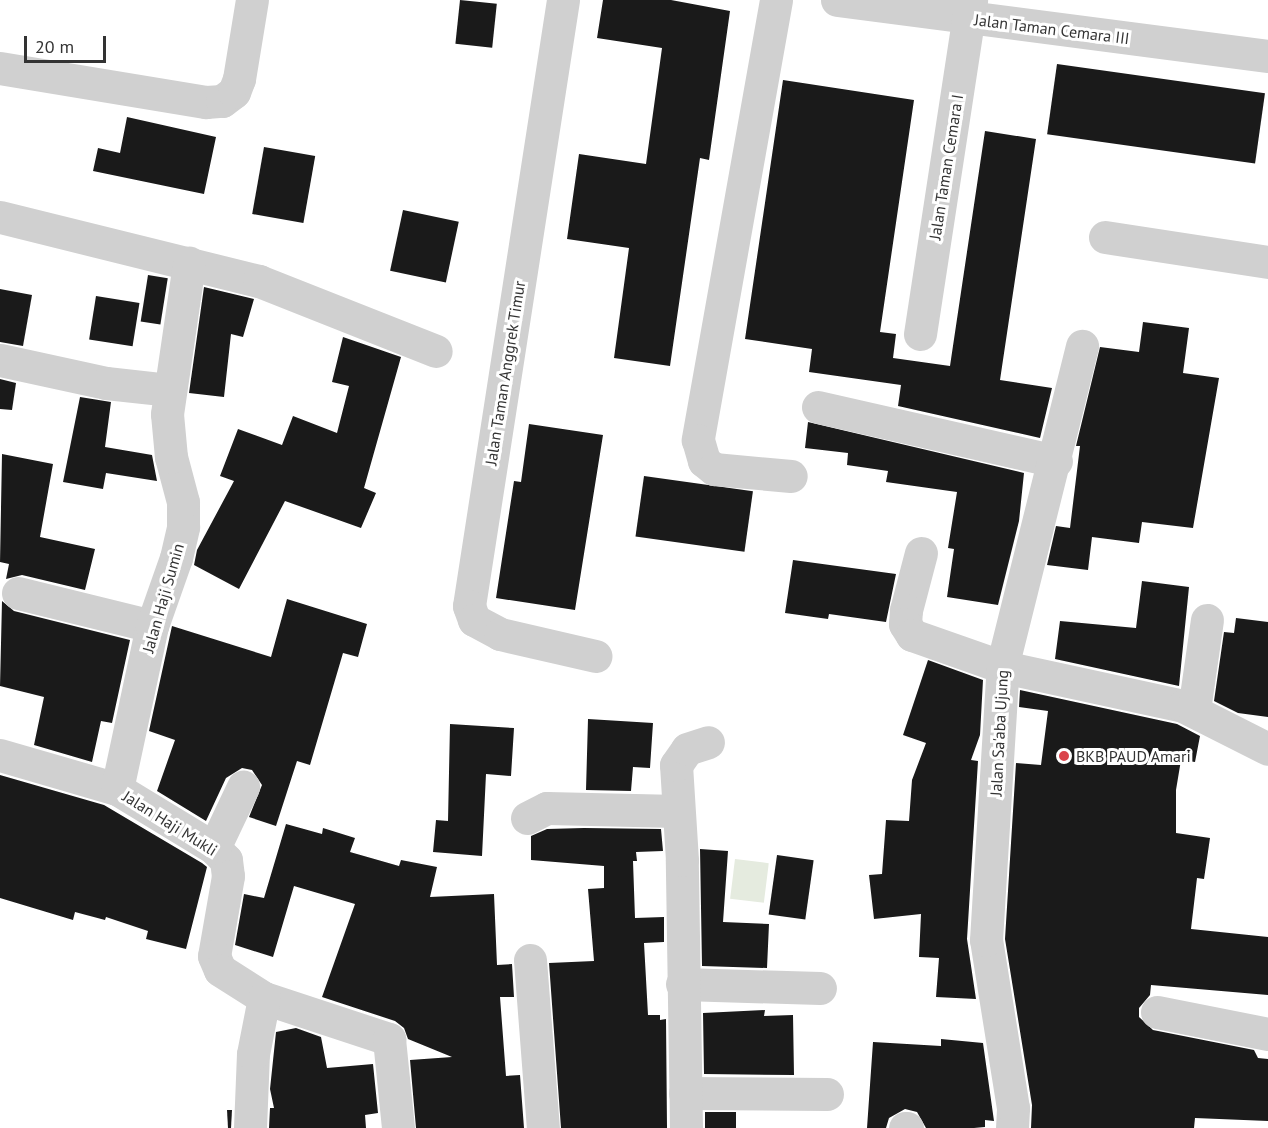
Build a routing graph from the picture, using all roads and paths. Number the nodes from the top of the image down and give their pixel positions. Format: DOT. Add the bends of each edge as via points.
graph roads {
  1 [pos="252,0"];
  2 [pos="563,0"];
  3 [pos="776,0"];
  4 [pos="837,0"];
  5 [pos="970,10"];
  6 [pos="1268,56"];
  7 [pos="0,68"];
  8 [pos="0,217"];
  9 [pos="1105,237"];
  10 [pos="1268,262"];
  11 [pos="189,263"];
  12 [pos="920,334"];
  13 [pos="1082,346"];
  14 [pos="436,351"];
  15 [pos="0,360"];
  16 [pos="169,390"];
  17 [pos="818,407"];
  18 [pos="1056,461"];
  19 [pos="791,476"];
  20 [pos="921,553"];
  21 [pos="18,593"];
  22 [pos="1207,620"];
  23 [pos="152,626"];
  24 [pos="595,657"];
  25 [pos="1003,667"];
  26 [pos="1194,710"];
  27 [pos="708,742"];
  28 [pos="1268,749"];
  29 [pos="0,755"];
  30 [pos="243,787"];
  31 [pos="117,789"];
  32 [pos="678,811"];
  33 [pos="527,818"];
  34 [pos="214,848"];
  35 [pos="530,960"];
  36 [pos="682,984"];
  37 [pos="820,988"];
  38 [pos="264,998"];
  39 [pos="1157,1012"];
  40 [pos="1268,1034"];
  41 [pos="685,1093"];
  42 [pos="827,1094"];
  43 [pos="250,1128"];
  44 [pos="398,1128"];
  45 [pos="543,1128"];
  46 [pos="686,1128"];
  47 [pos="1012,1128"];
  1 -- 7 [label="street" via="239,79 234,92 222,101 206,102"];
  2 -- 24 [label="street, Jalan Taman Anggrek Timur" via="469,606 474,620 500,634"];
  3 -- 19 [label="street" via="698,440 704,461 714,469"];
  4 -- 5 [label="street, Jalan Taman Cemara III"];
  5 -- 6 [label="street, Jalan Taman Cemara III"];
  5 -- 12 [label="street, Jalan Taman Cemara I"];
  8 -- 11 [label="street"];
  9 -- 10 [label="street"];
  11 -- 14 [label="street" via="259,281"];
  11 -- 16 [label="street, Jalan Haji Sumin"];
  13 -- 18 [label="street, Jalan Sa'aba Ujung"];
  15 -- 16 [label="street" via="106,382"];
  16 -- 23 [label="street, Jalan Haji Sumin" via="166,414 183,502 183,527"];
  17 -- 18 [label="street"];
  18 -- 25 [label="street, Jalan Sa'aba Ujung"];
  20 -- 25 [label="street" via="906,610 905,624 912,635"];
  21 -- 23 [label="street"];
  22 -- 26 [label="street"];
  23 -- 31 [label="street, Jalan Haji Sumin"];
  25 -- 26 [label="street"];
  25 -- 47 [label="street, Jalan Sa'aba Ujung" via="986,940 1013,1108"];
  26 -- 28 [label="street" via="1240,738"];
  27 -- 32 [label="street" via="687,749 676,765"];
  29 -- 31 [label="street, Jalan Haji Mukli"];
  30 -- 34 [label="street"];
  31 -- 34 [label="street, Jalan Haji Mukli"];
  32 -- 33 [label="street" via="547,808"];
  32 -- 36 [label="street"];
  34 -- 38 [label="street, Jalan Haji Mukli" via="226,860 228,876 216,963 220,970"];
  35 -- 45 [label="street"];
  36 -- 37 [label="street"];
  36 -- 41 [label="street"];
  38 -- 43 [label="street" via="253,1054"];
  38 -- 44 [label="street, Jalan Haji Mukli" via="389,1039"];
  39 -- 40 [label="street"];
  41 -- 42 [label="street"];
  41 -- 46 [label="street"];
}
